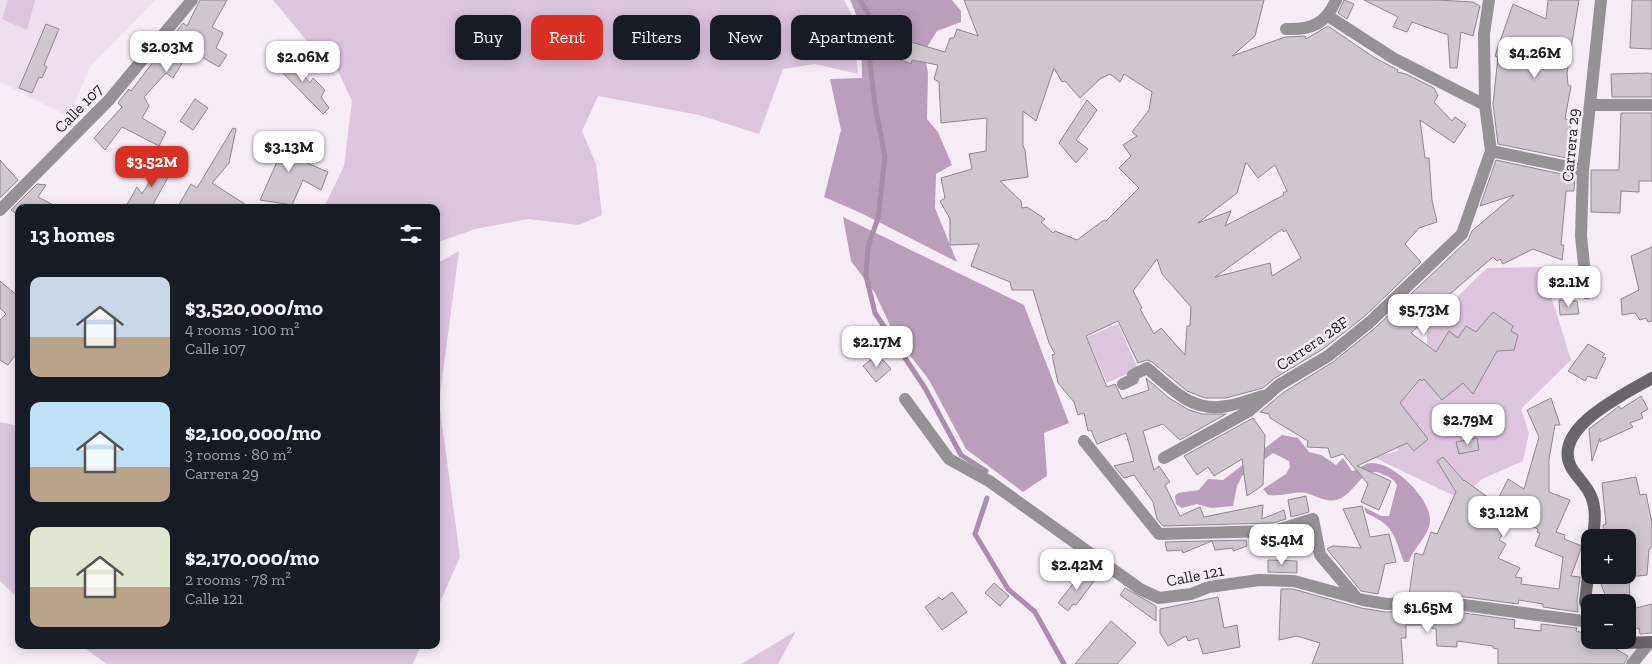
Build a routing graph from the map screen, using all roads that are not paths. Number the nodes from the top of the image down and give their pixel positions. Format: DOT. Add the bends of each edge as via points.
graph roads {
  1 [pos="192,0"];
  2 [pos="1336,0"];
  3 [pos="1489,0"];
  4 [pos="1601,0"];
  5 [pos="1328,16"];
  6 [pos="1286,29"];
  7 [pos="1485,105"];
  8 [pos="1590,105"];
  9 [pos="1652,105"];
  10 [pos="1491,151"];
  11 [pos="1583,170"];
  12 [pos="0,210"];
  13 [pos="1587,293"];
  14 [pos="1652,378"];
  15 [pos="1122,384"];
  16 [pos="1268,395"];
  17 [pos="905,399"];
  18 [pos="1084,441"];
  19 [pos="1164,458"];
  20 [pos="1594,529"];
  21 [pos="1358,598"];
  22 [pos="1581,621"];
  23 [pos="1651,642"];
  24 [pos="1636,643"];
  25 [pos="1632,664"];
  1 -- 12 [label="street, Calle 107" via="109,100"];
  2 -- 5 [label="street"];
  3 -- 7 [label="street, Carrera 28F" via="1484,34"];
  4 -- 8 [label="street, Carrera 29"];
  5 -- 6 [label="street" via="1318,25 1302,30"];
  5 -- 7 [label="street" via="1393,58"];
  7 -- 10 [label="street, Carrera 28F"];
  8 -- 9 [label="street"];
  8 -- 11 [label="street, Carrera 29"];
  10 -- 11 [label="street"];
  10 -- 16 [label="street, Carrera 28F" via="1462,234 1370,322 1328,356"];
  11 -- 13 [label="street, Carrera 29" via="1581,236"];
  14 -- 20 [label="street" via="1601,409 1571,438 1567,451 1571,467 1590,494 1595,510"];
  15 -- 16 [label="street" via="1147,368 1188,400 1205,408 1228,406"];
  16 -- 19 [label="street, Carrera 28F" via="1249,411"];
  17 -- 21 [label="street, Calle 121" via="950,459 989,481 1140,589 1160,598 1259,580 1294,581"];
  18 -- 21 [label="street" via="1159,534 1274,531 1313,519 1320,555"];
  21 -- 22 [label="street, Calle 121" via="1386,604 1442,602"];
  23 -- 24 [label="street"];
  23 -- 25 [label="street"];
}
